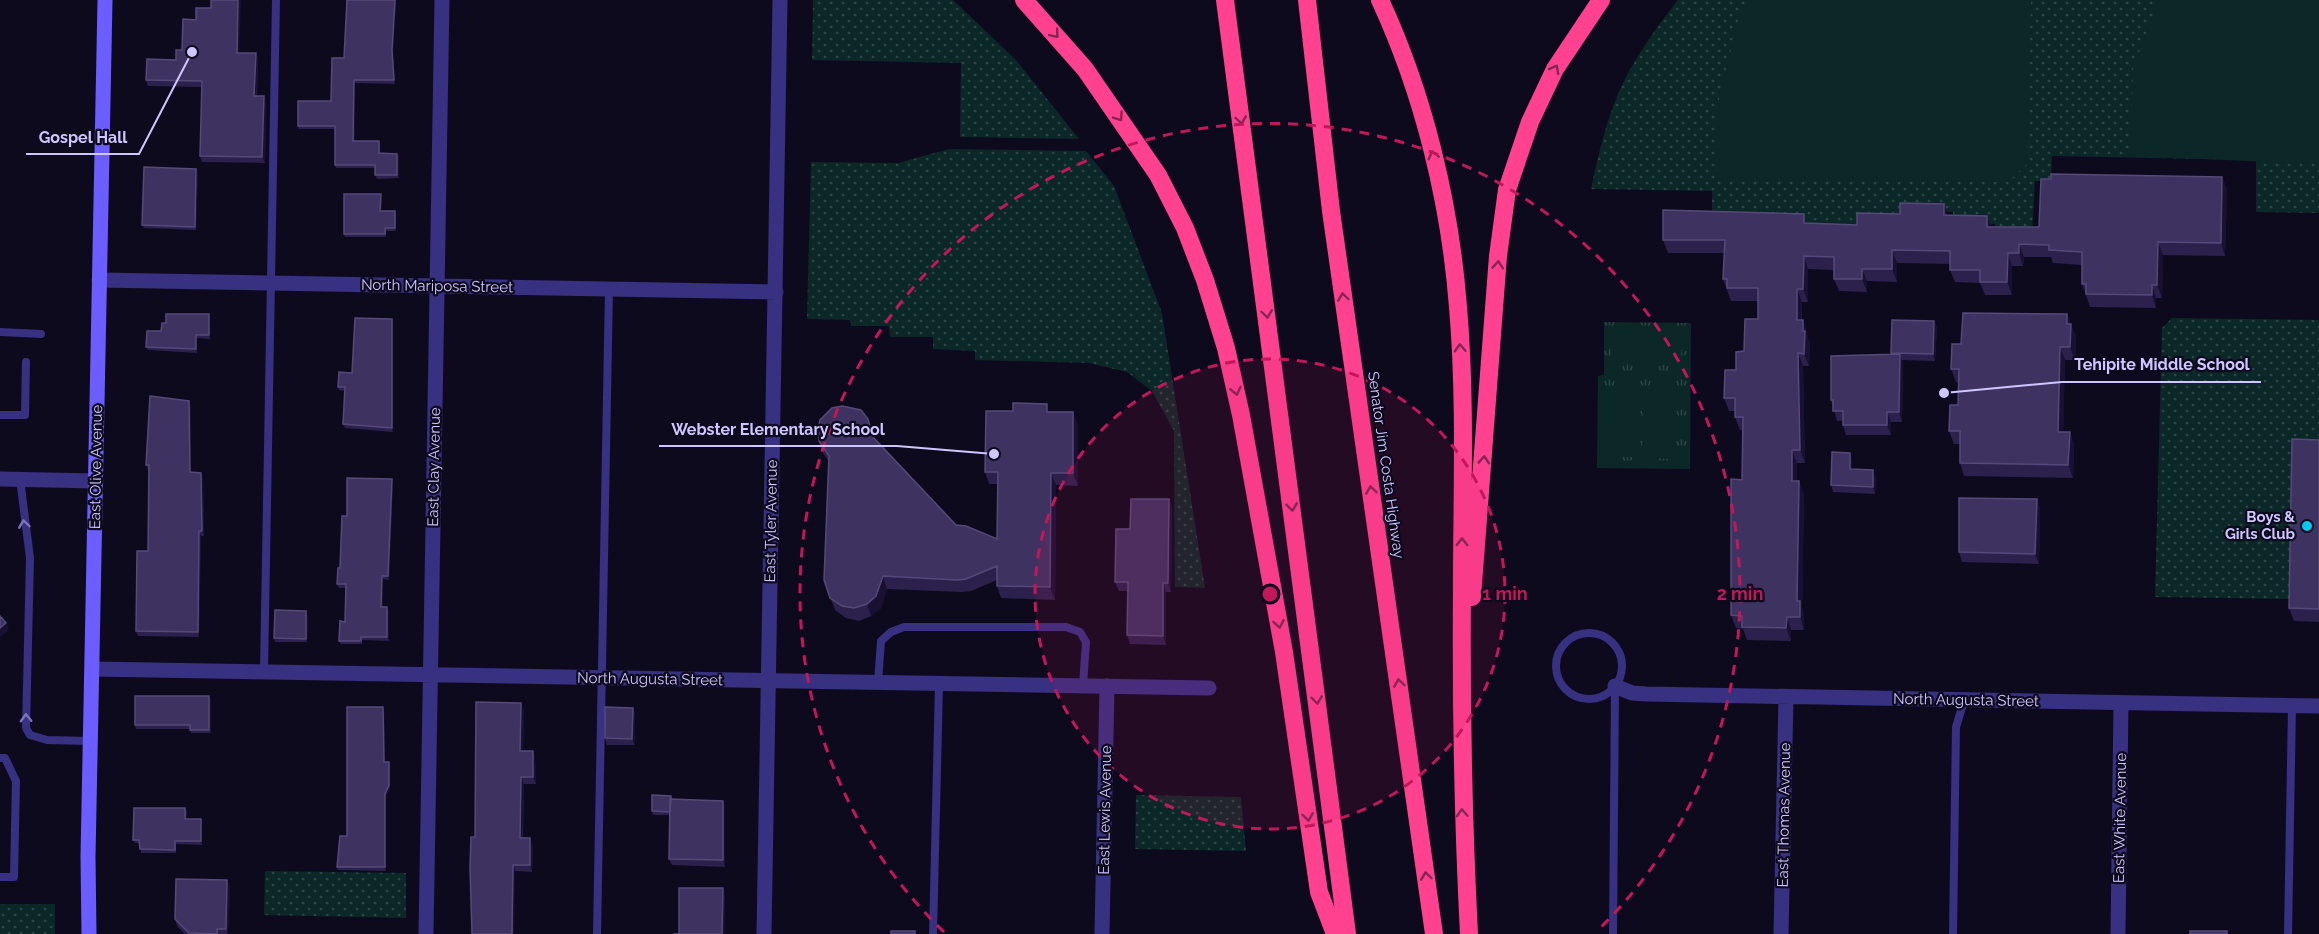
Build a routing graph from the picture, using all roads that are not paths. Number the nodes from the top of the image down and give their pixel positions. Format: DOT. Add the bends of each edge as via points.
graph roads {
  1 [pos="105,0"];
  2 [pos="276,0"];
  3 [pos="442,0"];
  4 [pos="780,0"];
  5 [pos="1023,0"];
  6 [pos="1213,0"];
  7 [pos="1225,0"];
  8 [pos="1307,0"];
  9 [pos="1380,0"];
  10 [pos="1601,0"];
  11 [pos="1237,90"];
  12 [pos="99,280"];
  13 [pos="271,283"];
  14 [pos="437,286"];
  15 [pos="609,289"];
  16 [pos="776,292"];
  17 [pos="0,332"];
  18 [pos="41,334"];
  19 [pos="26,362"];
  20 [pos="0,415"];
  21 [pos="0,479"];
  22 [pos="20,479"];
  23 [pos="96,481"];
  24 [pos="92,669"];
  25 [pos="264,671"];
  26 [pos="430,675"];
  27 [pos="603,678"];
  28 [pos="768,681"];
  29 [pos="878,683"];
  30 [pos="939,685"];
  31 [pos="1083,686"];
  32 [pos="1107,686"];
  33 [pos="1615,686"];
  34 [pos="1209,688"];
  35 [pos="1786,697"];
  36 [pos="1964,701"];
  37 [pos="2121,703"];
  38 [pos="1461,706"];
  39 [pos="2292,706"];
  40 [pos="2319,706"];
  41 [pos="91,741"];
  42 [pos="0,758"];
  43 [pos="0,877"];
  44 [pos="89,934"];
  45 [pos="426,934"];
  46 [pos="597,934"];
  47 [pos="764,934"];
  48 [pos="933,934"];
  49 [pos="1102,934"];
  50 [pos="1335,934"];
  51 [pos="1347,934"];
  52 [pos="1434,934"];
  53 [pos="1469,934"];
  54 [pos="1613,934"];
  55 [pos="1781,934"];
  56 [pos="1953,934"];
  57 [pos="2118,934"];
  58 [pos="2288,934"];
  1 -- 12 [label="main road, East Olive Avenue"];
  2 -- 13 [label="lane"];
  3 -- 14 [label="street, East Clay Avenue"];
  4 -- 16 [label="street, East Tyler Avenue"];
  5 -- 50 [label="highway, one-way" via="1085,69 1158,175 1205,280 1241,415 1284,652 1319,892"];
  6 -- 11 [label="highway"];
  7 -- 11 [label="highway"];
  52 -- 8 [label="highway, Senator Jim Costa Highway, one-way" via="1331,212"];
  38 -- 9 [label="highway, one-way" via="1463,415 1458,308 1441,191 1430,145"];
  38 -- 10 [label="highway, one-way" via="1479,524 1498,256 1507,190 1530,122 1554,69"];
  11 -- 51 [label="highway, one-way"];
  12 -- 13 [label="street, North Mariposa Street"];
  12 -- 23 [label="main road, East Olive Avenue"];
  13 -- 14 [label="street, North Mariposa Street"];
  13 -- 25 [label="lane"];
  14 -- 15 [label="street, North Mariposa Street"];
  14 -- 26 [label="street, East Clay Avenue"];
  15 -- 16 [label="street, North Mariposa Street"];
  15 -- 27 [label="lane"];
  16 -- 28 [label="street, East Tyler Avenue"];
  17 -- 18 [label="lane"];
  19 -- 20 [label="lane" via="25,415"];
  21 -- 22 [label="street"];
  22 -- 23 [label="street"];
  41 -- 22 [label="lane, one-way" via="47,740 30,735 26,728 30,558"];
  23 -- 24 [label="main road, East Olive Avenue"];
  24 -- 25 [label="street, North Augusta Street"];
  24 -- 41 [label="main road, East Olive Avenue"];
  25 -- 26 [label="street, North Augusta Street"];
  26 -- 27 [label="street, North Augusta Street"];
  26 -- 45 [label="street, East Clay Avenue"];
  27 -- 28 [label="street, North Augusta Street"];
  27 -- 46 [label="lane"];
  28 -- 29 [label="street, North Augusta Street"];
  28 -- 47 [label="street, East Tyler Avenue"];
  29 -- 30 [label="street, North Augusta Street"];
  29 -- 31 [label="lane" via="881,641 904,627 1066,627 1080,632 1086,642"];
  30 -- 31 [label="street, North Augusta Street"];
  30 -- 48 [label="lane"];
  31 -- 32 [label="street, North Augusta Street"];
  32 -- 34 [label="street, North Augusta Street"];
  32 -- 49 [label="street, East Lewis Avenue"];
  33 -- 33 [label="lane" via="1622,666 1614,645 1606,638 1584,633 1565,643 1559,652 1556,673 1567,692 1587,700 1607,694"];
  33 -- 35 [label="street, North Augusta Street" via="1646,694"];
  33 -- 54 [label="lane"];
  35 -- 36 [label="street, North Augusta Street"];
  35 -- 55 [label="street, East Thomas Avenue"];
  36 -- 37 [label="street, North Augusta Street"];
  36 -- 56 [label="lane" via="1956,727"];
  37 -- 39 [label="street, North Augusta Street"];
  37 -- 57 [label="street, East White Avenue"];
  53 -- 38 [label="highway, one-way"];
  39 -- 40 [label="street, North Augusta Street"];
  39 -- 58 [label="lane"];
  41 -- 44 [label="main road, East Olive Avenue"];
  42 -- 43 [label="lane" via="5,758 16,781 14,877"];
}
